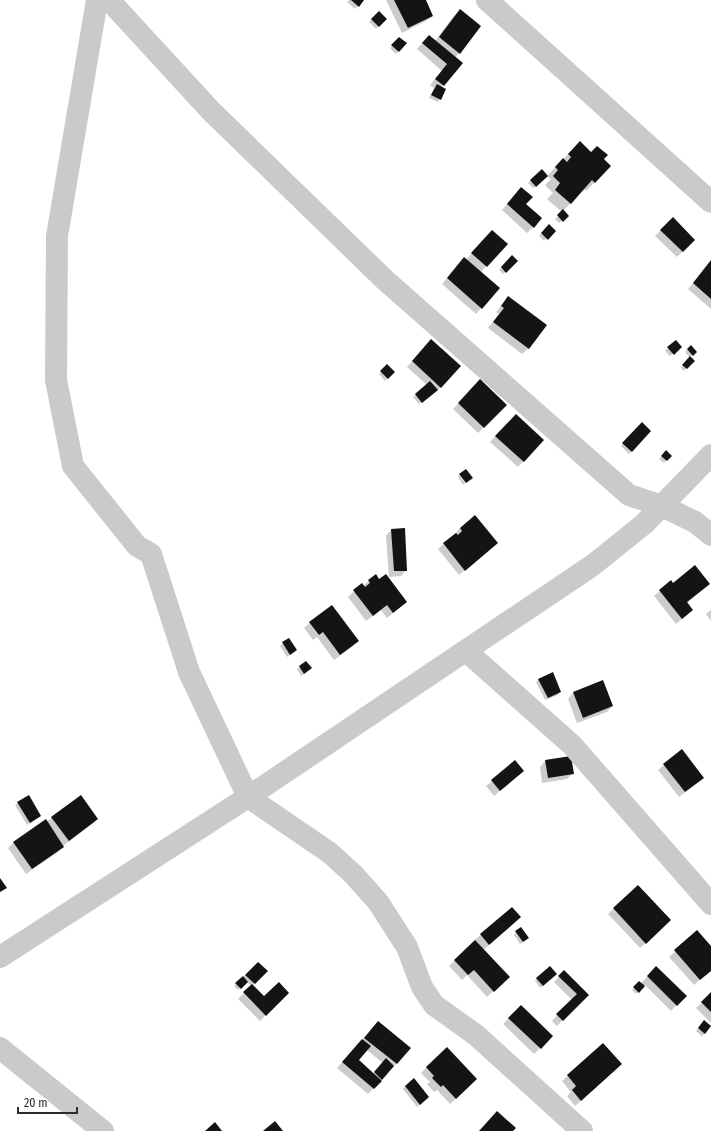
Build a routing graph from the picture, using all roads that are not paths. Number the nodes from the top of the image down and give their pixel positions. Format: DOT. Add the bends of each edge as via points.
graph roads {
  1 [pos="97,0"];
  2 [pos="109,0"];
  3 [pos="487,0"];
  4 [pos="711,202"];
  5 [pos="711,455"];
  6 [pos="662,506"];
  7 [pos="711,536"];
  8 [pos="466,651"];
  9 [pos="248,797"];
  10 [pos="711,904"];
  11 [pos="0,957"];
  12 [pos="0,1048"];
  13 [pos="103,1131"];
  14 [pos="582,1131"];
  1 -- 9 [label="street" via="57,236 56,380 72,466 137,546 151,554 189,672"];
  2 -- 6 [label="street" via="211,111 386,280 629,495"];
  3 -- 4 [label="street"];
  5 -- 6 [label="street"];
  6 -- 7 [label="street" via="695,522"];
  6 -- 8 [label="street" via="593,565"];
  8 -- 9 [label="street"];
  8 -- 10 [label="street" via="572,746"];
  9 -- 11 [label="street"];
  9 -- 14 [label="street" via="330,853 354,875 378,902 407,947 422,987 434,1005 476,1035"];
  12 -- 13 [label="street"];
}
